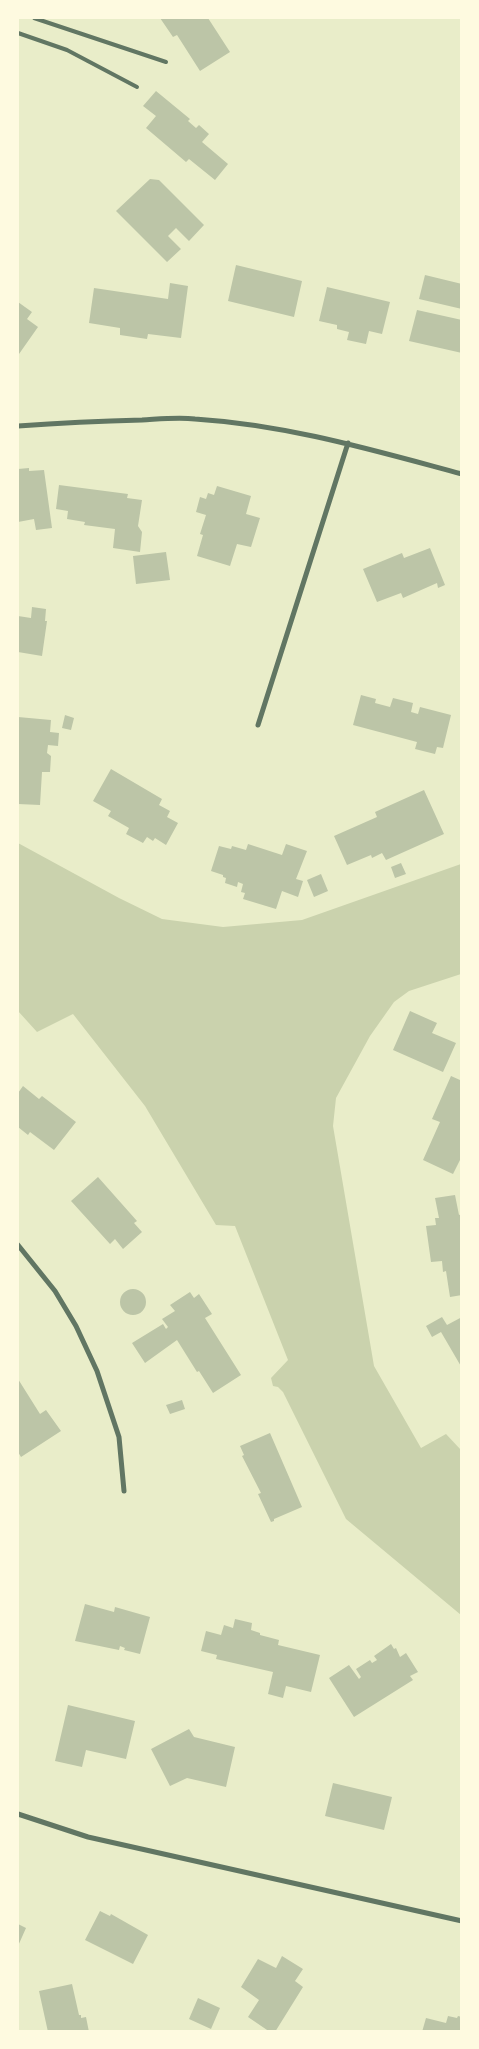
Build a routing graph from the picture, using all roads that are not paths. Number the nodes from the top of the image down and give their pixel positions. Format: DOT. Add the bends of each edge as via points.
graph roads {
  1 [pos="34,18"];
  2 [pos="18,33"];
  3 [pos="166,62"];
  4 [pos="137,87"];
  5 [pos="18,426"];
  6 [pos="348,443"];
  7 [pos="462,474"];
  8 [pos="258,725"];
  9 [pos="18,1245"];
  10 [pos="124,1491"];
  11 [pos="18,1814"];
  12 [pos="462,1920"];
  1 -- 3 [label="lane"];
  2 -- 4 [label="lane" via="67,50"];
  5 -- 6 [label="street" via="193,418 245,423"];
  6 -- 7 [label="street"];
  6 -- 8 [label="street"];
  9 -- 10 [label="street" via="55,1291 97,1371 118,1437"];
  11 -- 12 [label="street" via="88,1837"];
}
